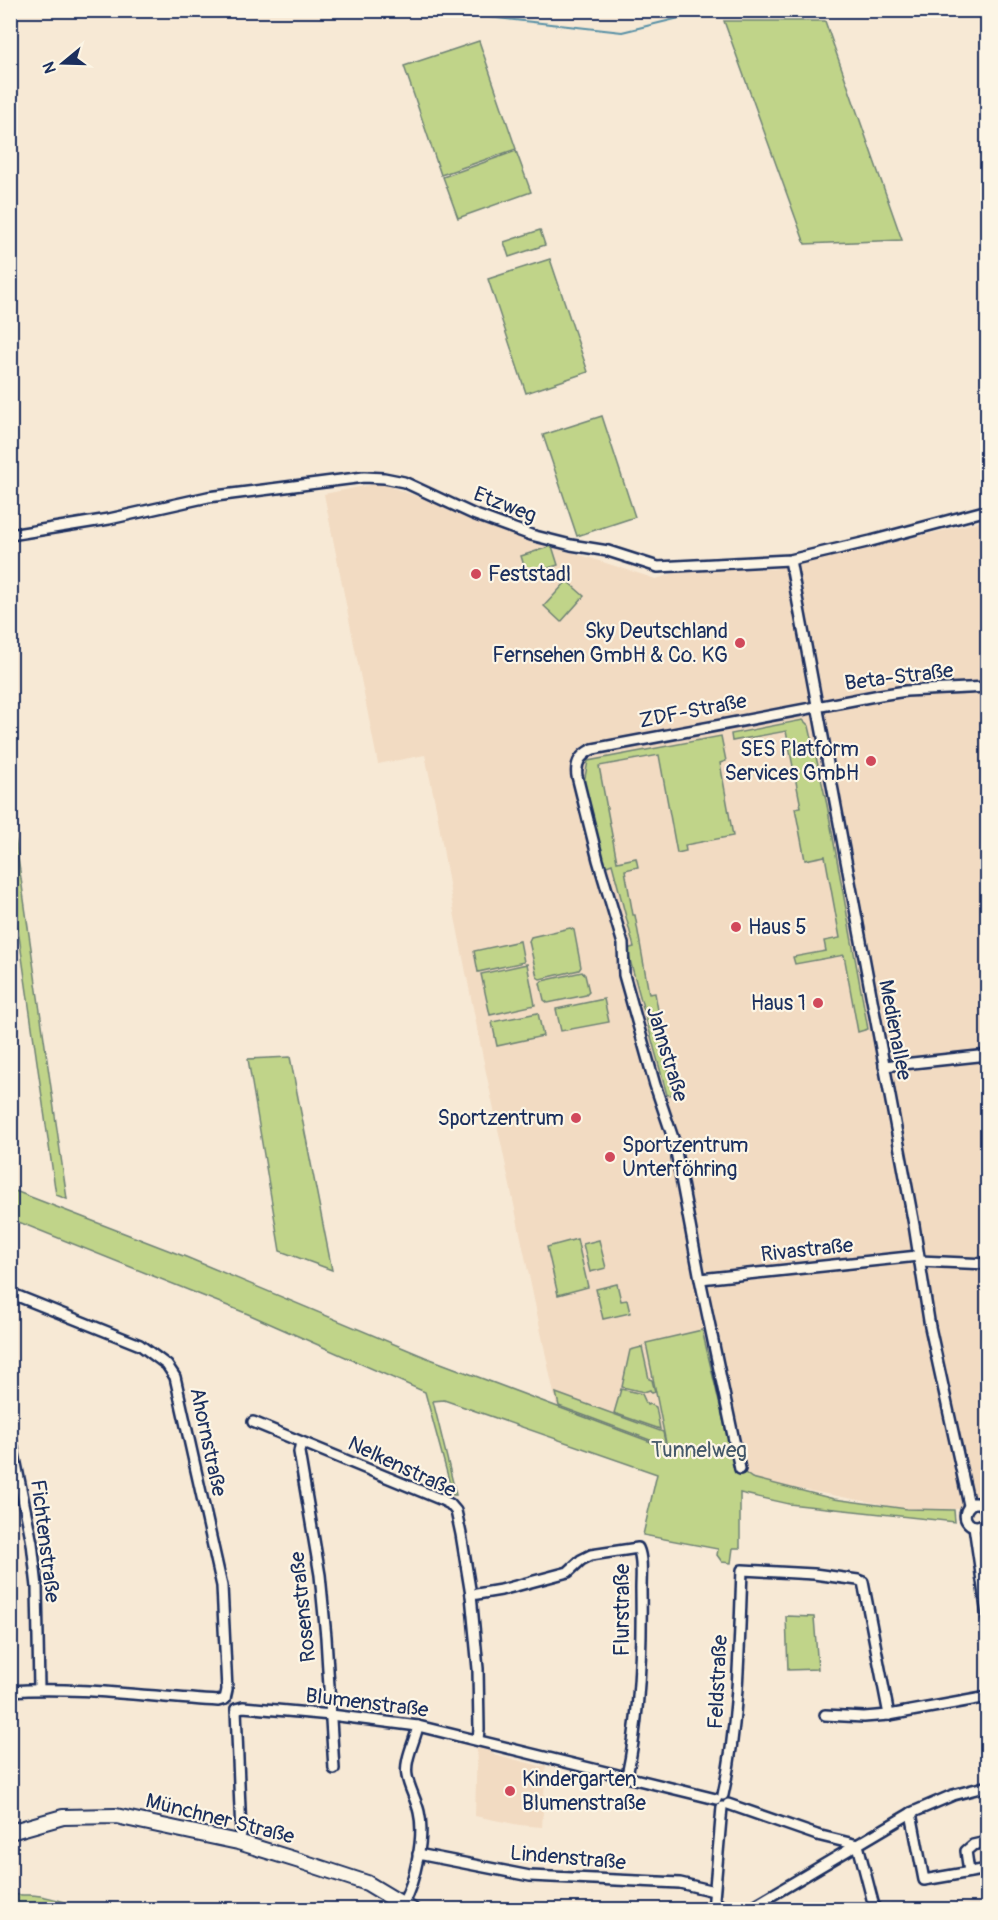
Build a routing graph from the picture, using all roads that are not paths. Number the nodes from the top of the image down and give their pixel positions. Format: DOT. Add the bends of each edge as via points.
graph roads {
  1 [pos="987,510"];
  2 [pos="10,535"];
  3 [pos="790,560"];
  4 [pos="987,687"];
  5 [pos="816,707"];
  6 [pos="580,758"];
  7 [pos="987,1055"];
  8 [pos="884,1066"];
  9 [pos="919,1259"];
  10 [pos="987,1264"];
  11 [pos="700,1279"];
  12 [pos="10,1293"];
  13 [pos="253,1422"];
  14 [pos="10,1434"];
  15 [pos="302,1442"];
  16 [pos="740,1469"];
  17 [pos="969,1505"];
  18 [pos="987,1510"];
  19 [pos="987,1520"];
  20 [pos="974,1526"];
  21 [pos="977,1544"];
  22 [pos="987,1544"];
  23 [pos="471,1595"];
  24 [pos="987,1622"];
  25 [pos="39,1689"];
  26 [pos="10,1691"];
  27 [pos="987,1696"];
  28 [pos="225,1699"];
  29 [pos="236,1709"];
  30 [pos="332,1714"];
  31 [pos="825,1715"];
  32 [pos="889,1715"];
  33 [pos="418,1726"];
  34 [pos="478,1740"];
  35 [pos="334,1769"];
  36 [pos="627,1776"];
  37 [pos="987,1786"];
  38 [pos="722,1801"];
  39 [pos="911,1814"];
  40 [pos="10,1832"];
  41 [pos="238,1842"];
  42 [pos="858,1845"];
  43 [pos="987,1848"];
  44 [pos="418,1854"];
  45 [pos="987,1869"];
  46 [pos="969,1872"];
  47 [pos="714,1891"];
  48 [pos="714,1905"];
  49 [pos="407,1906"];
  50 [pos="725,1910"];
  51 [pos="747,1910"];
  52 [pos="875,1910"];
  1 -- 3 [label="street, Etzweg"];
  2 -- 3 [label="street, Etzweg" via="208,497 364,477 404,482 531,535 608,551 657,567"];
  3 -- 5 [label="street, Medienallee"];
  4 -- 5 [label="street, Beta-Straße" via="906,691"];
  5 -- 6 [label="street, ZDF-Straße" via="593,749"];
  5 -- 8 [label="street, Medienallee"];
  6 -- 11 [label="street, Jahnstraße" via="577,776 623,944 624,975 674,1141"];
  7 -- 8 [label="street"];
  8 -- 9 [label="street, Medienallee"];
  9 -- 10 [label="street, Rivastraße"];
  9 -- 11 [label="street, Rivastraße"];
  9 -- 17 [label="street, Medienallee"];
  11 -- 16 [label="street, Jahnstraße"];
  12 -- 28 [label="street, Ahornstraße" via="143,1347 167,1365 175,1377 222,1586"];
  13 -- 15 [label="street, Nelkenstraße"];
  14 -- 25 [label="street, Fichtenstraße" via="32,1543"];
  15 -- 23 [label="street, Nelkenstraße" via="450,1504 459,1521"];
  15 -- 30 [label="street, Rosenstraße" via="299,1452 320,1575"];
  17 -- 18 [label="street" via="980,1503"];
  17 -- 20 [label="street, Medienallee" via="965,1516"];
  19 -- 20 [label="street"];
  20 -- 21 [label="street"];
  21 -- 22 [label="street"];
  21 -- 24 [label="street"];
  23 -- 34 [label="street, Nelkenstraße" via="478,1670"];
  23 -- 36 [label="street, Flurstraße" via="568,1572 591,1555 638,1548 642,1638"];
  25 -- 26 [label="street"];
  25 -- 28 [label="street"];
  27 -- 32 [label="street"];
  28 -- 29 [label="street"];
  29 -- 30 [label="street, Blumenstraße"];
  29 -- 41 [label="street" via="241,1834"];
  30 -- 33 [label="street, Blumenstraße"];
  30 -- 35 [label="street, Rosenstraße"];
  31 -- 32 [label="street"];
  32 -- 38 [label="street, Feldstraße" via="863,1582 814,1574 742,1570 737,1686"];
  33 -- 34 [label="street, Blumenstraße"];
  33 -- 44 [label="street" via="406,1775 420,1813"];
  34 -- 36 [label="street, Blumenstraße"];
  36 -- 38 [label="street, Blumenstraße"];
  37 -- 39 [label="street" via="953,1795"];
  38 -- 42 [label="street, Blumenstraße" via="817,1835"];
  38 -- 47 [label="street, Feldstraße"];
  39 -- 42 [label="street"];
  39 -- 46 [label="street" via="924,1880"];
  40 -- 41 [label="main road, Münchner Straße" via="63,1817 116,1816"];
  41 -- 49 [label="main road, Münchner Straße" via="367,1883"];
  42 -- 51 [label="street"];
  42 -- 52 [label="street"];
  43 -- 46 [label="street" via="986,1842 966,1851"];
  44 -- 47 [label="street, Lindenstraße" via="530,1876 680,1883"];
  44 -- 49 [label="street"];
  45 -- 46 [label="street"];
  47 -- 48 [label="street, Feldstraße"];
  48 -- 50 [label="street, Feldstraße"];
}
